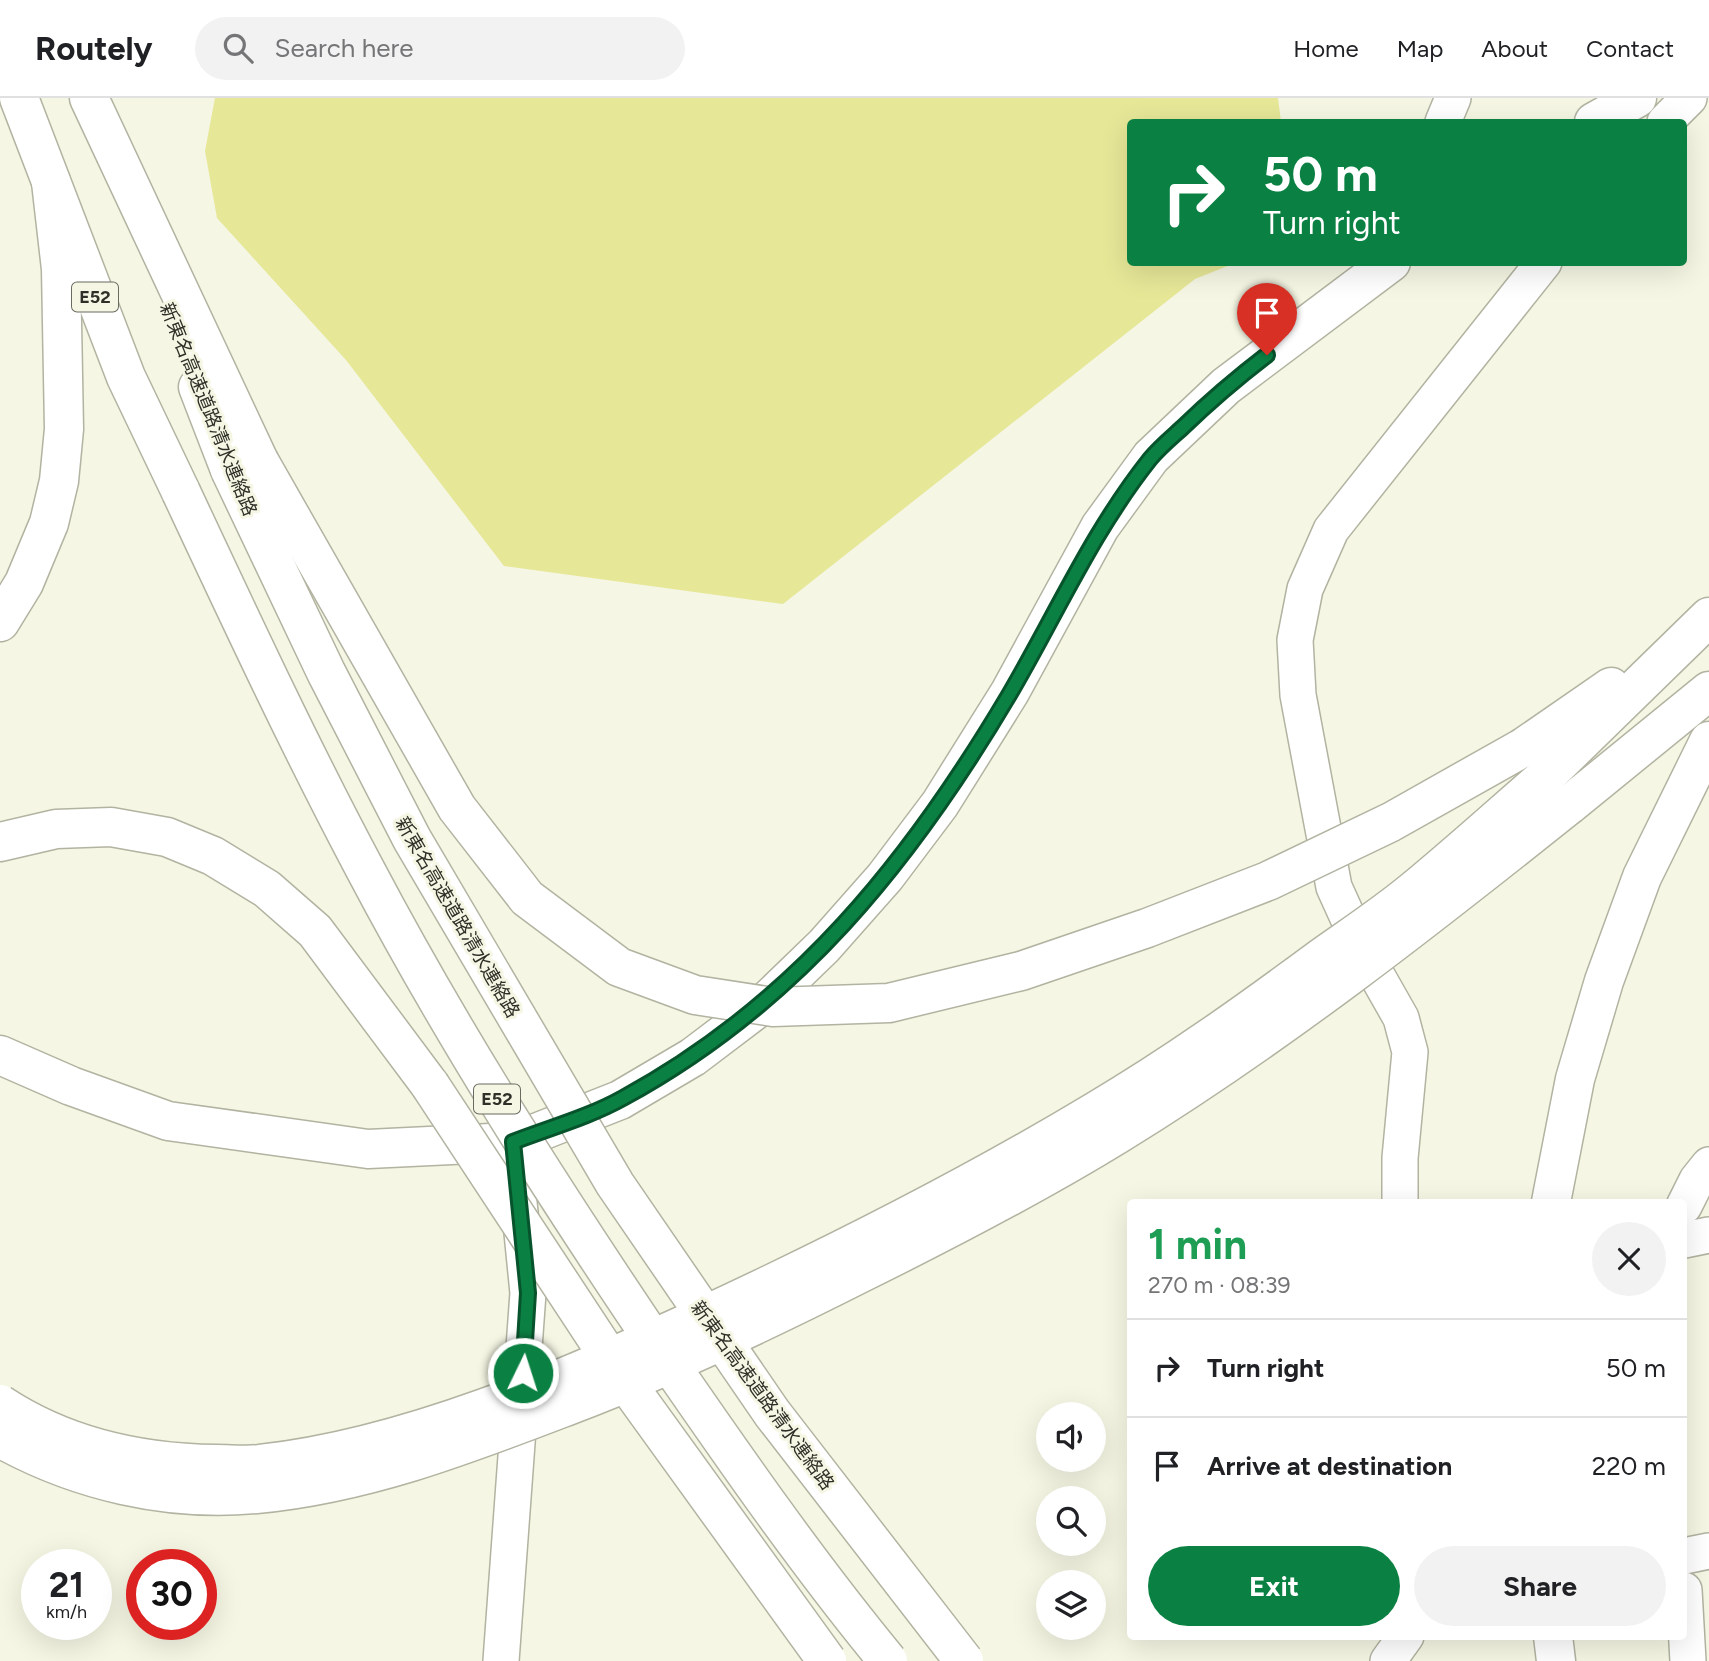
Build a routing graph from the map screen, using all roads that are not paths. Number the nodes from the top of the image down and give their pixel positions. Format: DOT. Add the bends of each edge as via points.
graph roads {
  1 [pos="19,98"];
  2 [pos="88,98"];
  3 [pos="1452,98"];
  4 [pos="1637,98"];
  5 [pos="1689,98"];
  6 [pos="1444,119"];
  7 [pos="1599,119"];
  8 [pos="1668,119"];
  9 [pos="51,182"];
  10 [pos="1386,266"];
  11 [pos="1541,266"];
  12 [pos="244,465"];
  13 [pos="1706,620"];
  14 [pos="0,622"];
  15 [pos="1709,691"];
  16 [pos="1709,741"];
  17 [pos="1546,776"];
  18 [pos="0,842"];
  19 [pos="0,1055"];
  20 [pos="513,1142"];
  21 [pos="1709,1165"];
  22 [pos="1400,1199"];
  23 [pos="1552,1199"];
  24 [pos="1687,1200"];
  25 [pos="1709,1235"];
  26 [pos="1687,1239"];
  27 [pos="0,1404"];
  28 [pos="0,1438"];
  29 [pos="1709,1551"];
  30 [pos="1687,1555"];
  31 [pos="1403,1640"];
  32 [pos="1553,1640"];
  33 [pos="1687,1640"];
  34 [pos="501,1661"];
  35 [pos="827,1661"];
  36 [pos="888,1661"];
  37 [pos="964,1661"];
  38 [pos="1388,1661"];
  39 [pos="1556,1661"];
  40 [pos="1688,1661"];
  1 -- 9 [label="main road, E52"];
  2 -- 12 [label="main road, 新東名高速道路清水連絡路"];
  3 -- 6 [label="street"];
  4 -- 7 [label="main road"];
  5 -- 8 [label="street"];
  9 -- 14 [label="main road" via="61,269 64,429 59,481 49,523 24,583"];
  9 -- 36 [label="main road, E52, bridge" via="126,377 272,687 359,858 468,1051 571,1219 722,1440"];
  10 -- 20 [label="main road" via="1226,386 1151,457 1100,527 1010,692 940,804 885,877 824,946 767,1001 693,1057 620,1100"];
  11 -- 22 [label="street" via="1331,530 1305,589 1295,640 1298,695 1334,887 1401,1018 1410,1052"];
  12 -- 17 [label="main road, bridge" via="457,808 527,898 619,967 695,995 773,1007 889,1003 1021,971 1268,881 1391,822"];
  12 -- 37 [label="main road, 新東名高速道路清水連絡路, bridge" via="326,672 412,839 615,1184 772,1413"];
  13 -- 17 [label="main road"];
  15 -- 17 [label="main road"];
  16 -- 23 [label="main road" via="1642,877 1604,981 1575,1079"];
  17 -- 27 [label="main road, bridge" via="1411,892 1257,1005 1098,1110 816,1263 625,1352 396,1436 256,1465 180,1464 125,1457 27,1422"];
  17 -- 28 [label="main road, bridge" via="1422,922 1119,1134 950,1229 643,1377 399,1467 333,1483 253,1494 175,1493 119,1485 62,1468"];
  18 -- 35 [label="main road, bridge" via="56,829 111,827 167,837 214,856 267,889 314,931 430,1086 624,1380"];
  19 -- 20 [label="main road" via="168,1121 368,1149"];
  20 -- 34 [label="street" via="528,1293"];
  21 -- 24 [label="street"];
  25 -- 26 [label="street"];
  29 -- 30 [label="street"];
  31 -- 38 [label="street"];
  32 -- 39 [label="main road"];
  33 -- 40 [label="street"];
}
